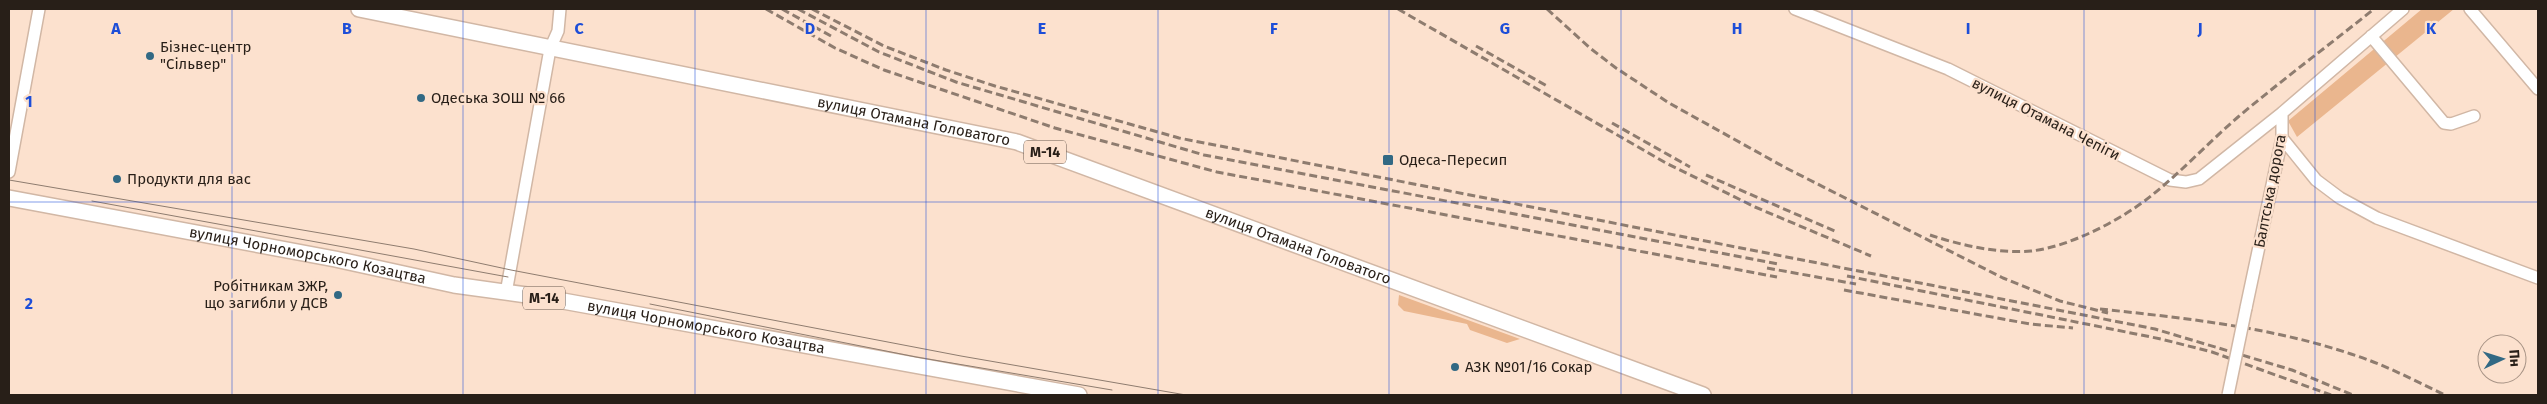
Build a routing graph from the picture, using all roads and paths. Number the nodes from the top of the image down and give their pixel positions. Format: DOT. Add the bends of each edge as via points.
graph roads {
  1 [pos="39,9"];
  2 [pos="360,9"];
  3 [pos="560,9"];
  4 [pos="1795,9"];
  5 [pos="2403,9"];
  6 [pos="2470,9"];
  7 [pos="2371,36"];
  8 [pos="550,49"];
  9 [pos="2538,89"];
  10 [pos="2282,113"];
  11 [pos="2474,116"];
  12 [pos="2282,138"];
  13 [pos="9,172"];
  14 [pos="9,198"];
  15 [pos="2538,278"];
  16 [pos="506,293"];
  17 [pos="1079,395"];
  18 [pos="1703,395"];
  19 [pos="2228,395"];
  1 -- 13 [label="street"];
  2 -- 8 [label="main road, вулиця Отамана Головатого / М-14"];
  3 -- 8 [label="street" via="558,31"];
  4 -- 10 [label="street, вулиця Отамана Чепіги" via="1948,69 2170,180 2186,182 2199,179"];
  5 -- 7 [label="street, Балтська дорога"];
  6 -- 9 [label="street"];
  7 -- 10 [label="street, Балтська дорога"];
  7 -- 11 [label="street" via="2444,122 2451,124"];
  8 -- 16 [label="street"];
  8 -- 18 [label="main road, вулиця Отамана Головатого / М-14" via="1017,142"];
  10 -- 12 [label="street, Балтська дорога"];
  12 -- 15 [label="street" via="2316,180 2376,218"];
  12 -- 19 [label="street, Балтська дорога, bridge"];
  14 -- 16 [label="main road, вулиця Чорноморського Козацтва / М-14"];
  16 -- 17 [label="main road, вулиця Чорноморського Козацтва / М-14"];
}
